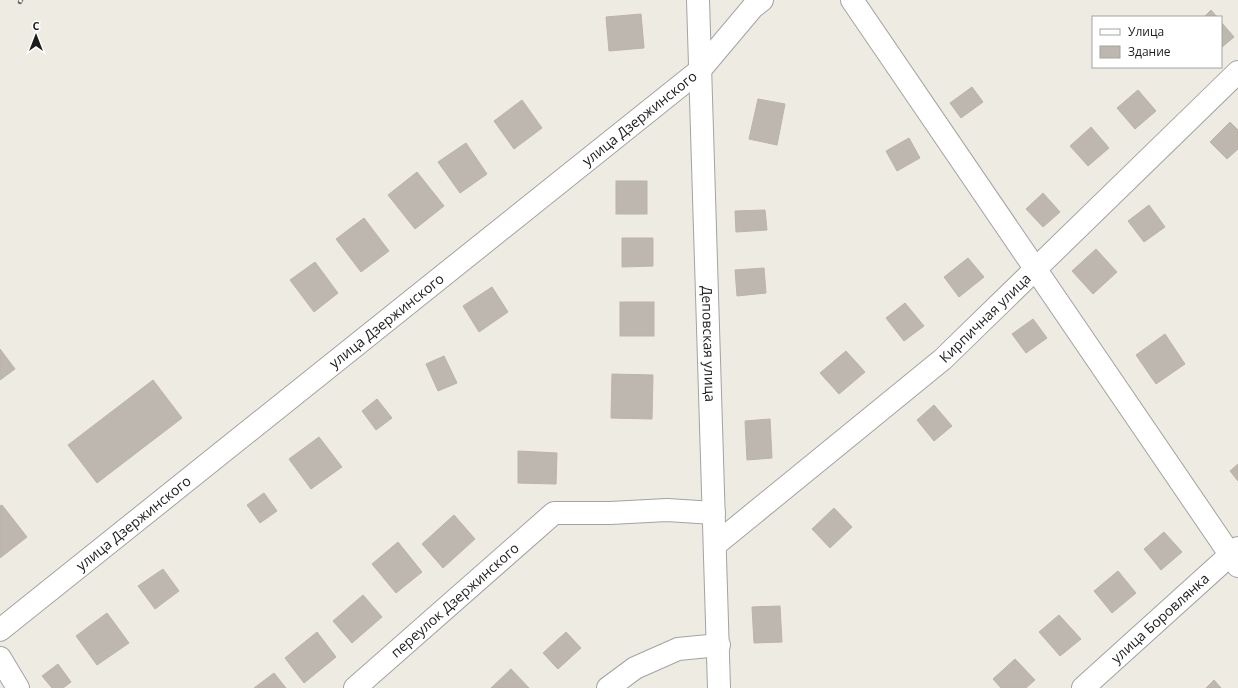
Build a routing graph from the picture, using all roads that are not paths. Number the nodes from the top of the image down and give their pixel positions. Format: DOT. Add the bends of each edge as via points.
graph roads {
  1 [pos="698,0"];
  2 [pos="762,0"];
  3 [pos="852,0"];
  4 [pos="700,70"];
  5 [pos="1238,72"];
  6 [pos="1035,269"];
  7 [pos="714,513"];
  8 [pos="715,545"];
  9 [pos="1236,556"];
  10 [pos="0,630"];
  11 [pos="718,645"];
  12 [pos="0,658"];
  13 [pos="18,688"];
  14 [pos="355,688"];
  15 [pos="608,688"];
  16 [pos="719,688"];
  17 [pos="1083,688"];
  1 -- 4 [label="street, Деповская улица"];
  2 -- 4 [label="street, улица Дзержинского" via="753,7"];
  3 -- 6 [label="street"];
  4 -- 7 [label="street, Деповская улица"];
  4 -- 10 [label="street, улица Дзержинского"];
  5 -- 6 [label="street, Кирпичная улица"];
  6 -- 8 [label="street, Кирпичная улица" via="943,359"];
  6 -- 9 [label="street"];
  7 -- 8 [label="street, Деповская улица"];
  7 -- 14 [label="street, переулок Дзержинского" via="667,510 554,513"];
  8 -- 11 [label="street, Деповская улица"];
  9 -- 17 [label="street, улица Боровлянка"];
  11 -- 15 [label="street" via="678,649 635,668"];
  11 -- 16 [label="street, Деповская улица"];
  12 -- 13 [label="street"];
}
